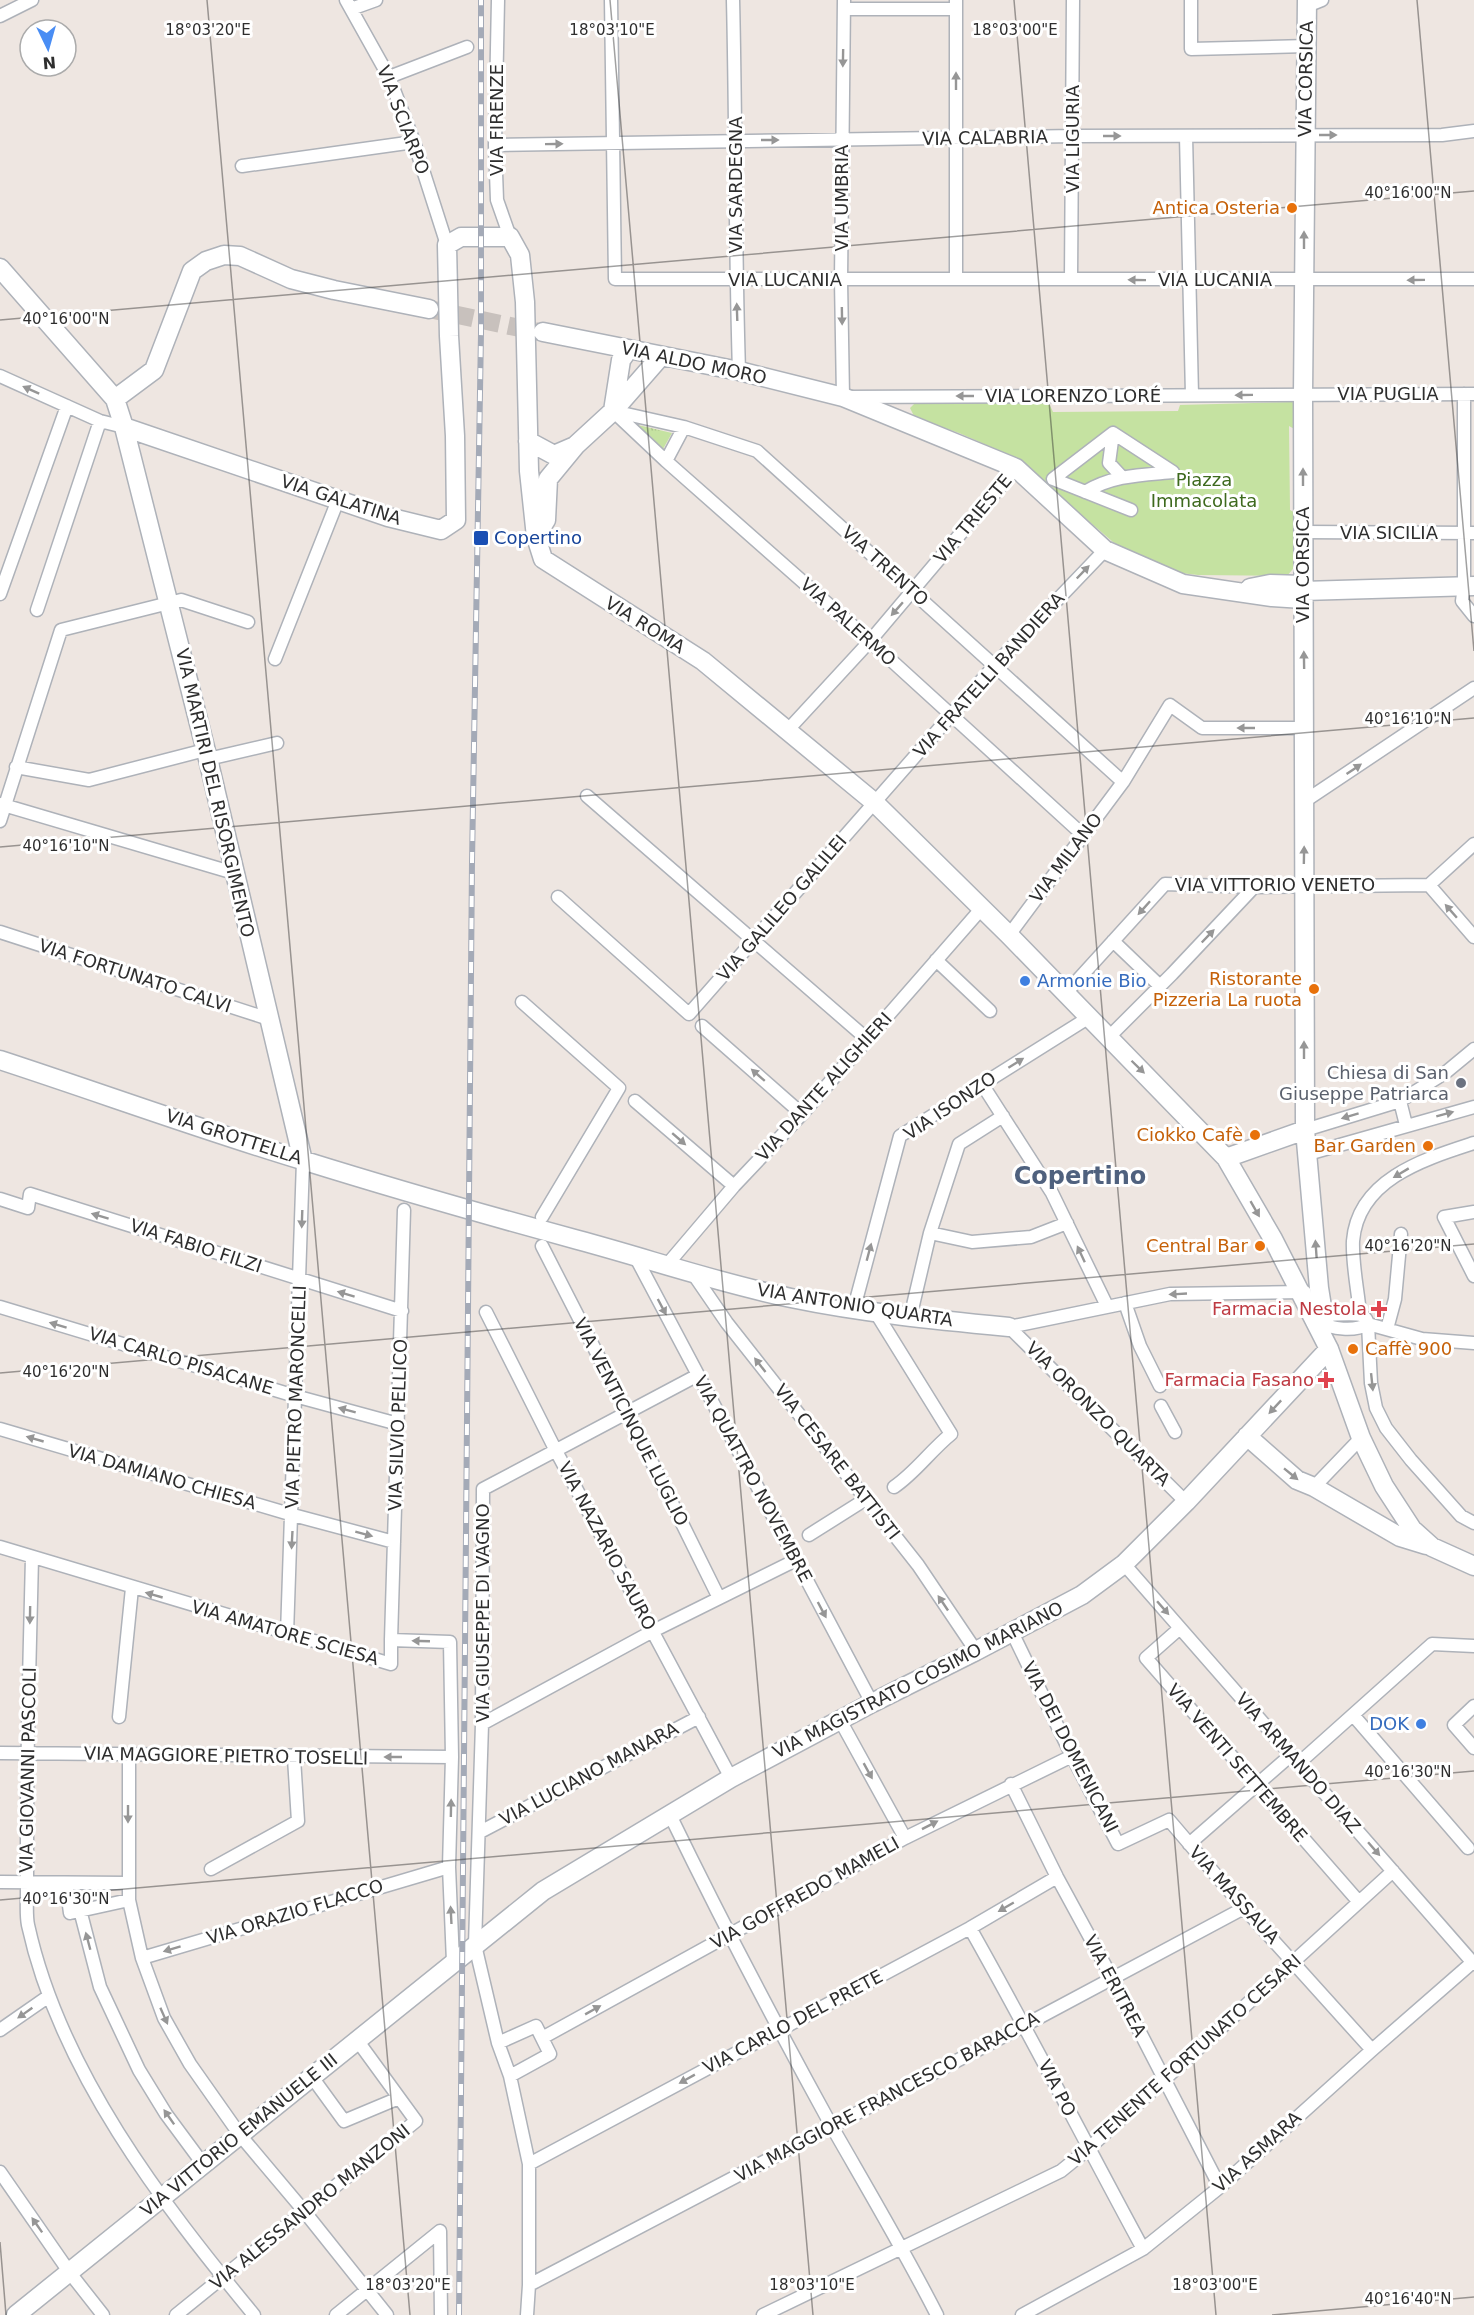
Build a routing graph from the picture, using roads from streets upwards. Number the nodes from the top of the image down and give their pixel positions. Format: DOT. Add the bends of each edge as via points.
graph roads {
  1 [pos="32,0"];
  2 [pos="376,0"];
  3 [pos="498,0"];
  4 [pos="611,0"];
  5 [pos="732,0"];
  6 [pos="1072,0"];
  7 [pos="1191,0"];
  8 [pos="1312,2"];
  9 [pos="844,4"];
  10 [pos="956,4"];
  11 [pos="349,5"];
  12 [pos="0,16"];
  13 [pos="1307,46"];
  14 [pos="467,47"];
  15 [pos="389,77"];
  16 [pos="1474,131"];
  17 [pos="1305,135"];
  18 [pos="1073,136"];
  19 [pos="1186,136"];
  20 [pos="737,140"];
  21 [pos="842,140"];
  22 [pos="956,140"];
  23 [pos="414,142"];
  24 [pos="613,143"];
  25 [pos="495,145"];
  26 [pos="242,166"];
  27 [pos="510,237"];
  28 [pos="447,245"];
  29 [pos="0,268"];
  30 [pos="956,278"];
  31 [pos="1071,278"];
  32 [pos="1474,279"];
  33 [pos="736,280"];
  34 [pos="842,280"];
  35 [pos="1190,280"];
  36 [pos="1304,280"];
  37 [pos="429,309"];
  38 [pos="543,332"];
  39 [pos="593,342"];
  40 [pos="628,350"];
  41 [pos="661,356"];
  42 [pos="739,371"];
  43 [pos="0,376"];
  44 [pos="623,389"];
  45 [pos="1303,394"];
  46 [pos="1469,394"];
  47 [pos="1192,395"];
  48 [pos="843,397"];
  49 [pos="114,399"];
  50 [pos="67,406"];
  51 [pos="613,411"];
  52 [pos="100,421"];
  53 [pos="124,427"];
  54 [pos="684,427"];
  55 [pos="1113,433"];
  56 [pos="528,441"];
  57 [pos="576,445"];
  58 [pos="554,455"];
  59 [pos="666,461"];
  60 [pos="1016,468"];
  61 [pos="529,471"];
  62 [pos="1122,477"];
  63 [pos="548,479"];
  64 [pos="1085,492"];
  65 [pos="338,500"];
  66 [pos="1131,510"];
  67 [pos="1303,532"];
  68 [pos="1469,533"];
  69 [pos="536,537"];
  70 [pos="1105,549"];
  71 [pos="1469,586"];
  72 [pos="913,591"];
  73 [pos="1303,591"];
  74 [pos="0,594"];
  75 [pos="169,603"];
  76 [pos="37,610"];
  77 [pos="1474,616"];
  78 [pos="248,622"];
  79 [pos="870,641"];
  80 [pos="275,659"];
  81 [pos="995,665"];
  82 [pos="1474,688"];
  83 [pos="951,715"];
  84 [pos="1305,728"];
  85 [pos="786,732"];
  86 [pos="277,743"];
  87 [pos="206,755"];
  88 [pos="16,767"];
  89 [pos="1123,782"];
  90 [pos="587,796"];
  91 [pos="1305,801"];
  92 [pos="874,802"];
  93 [pos="3,805"];
  94 [pos="0,821"];
  95 [pos="1083,835"];
  96 [pos="1474,844"];
  97 [pos="234,873"];
  98 [pos="1429,885"];
  99 [pos="1304,886"];
  100 [pos="1254,887"];
  101 [pos="558,897"];
  102 [pos="982,908"];
  103 [pos="0,932"];
  104 [pos="1009,935"];
  105 [pos="1474,937"];
  106 [pos="754,940"];
  107 [pos="1113,941"];
  108 [pos="936,960"];
  109 [pos="1160,986"];
  110 [pos="1065,994"];
  111 [pos="522,1002"];
  112 [pos="990,1011"];
  113 [pos="1088,1018"];
  114 [pos="269,1019"];
  115 [pos="702,1026"];
  116 [pos="1108,1038"];
  117 [pos="867,1039"];
  118 [pos="1474,1049"];
  119 [pos="0,1060"];
  120 [pos="982,1084"];
  121 [pos="635,1101"];
  122 [pos="1400,1101"];
  123 [pos="1474,1107"];
  124 [pos="802,1114"];
  125 [pos="1003,1116"];
  126 [pos="1406,1125"];
  127 [pos="1305,1130"];
  128 [pos="1474,1143"];
  129 [pos="1308,1154"];
  130 [pos="1226,1158"];
  131 [pos="303,1161"];
  132 [pos="734,1186"];
  133 [pos="0,1199"];
  134 [pos="404,1210"];
  135 [pos="469,1210"];
  136 [pos="1474,1212"];
  137 [pos="542,1217"];
  138 [pos="1067,1223"];
  139 [pos="930,1233"];
  140 [pos="1401,1234"];
  141 [pos="542,1246"];
  142 [pos="635,1256"];
  143 [pos="666,1266"];
  144 [pos="694,1275"];
  145 [pos="1474,1276"];
  146 [pos="300,1280"];
  147 [pos="1298,1287"];
  148 [pos="1319,1288"];
  149 [pos="1125,1303"];
  150 [pos="1107,1306"];
  151 [pos="0,1307"];
  152 [pos="854,1308"];
  153 [pos="402,1311"];
  154 [pos="486,1312"];
  155 [pos="876,1313"];
  156 [pos="910,1318"];
  157 [pos="1364,1319"];
  158 [pos="1321,1320"];
  159 [pos="1010,1327"];
  160 [pos="1387,1329"];
  161 [pos="1474,1343"];
  162 [pos="1329,1348"];
  163 [pos="698,1375"];
  164 [pos="1160,1386"];
  165 [pos="296,1396"];
  166 [pos="1161,1406"];
  167 [pos="627,1412"];
  168 [pos="398,1424"];
  169 [pos="0,1429"];
  170 [pos="1174,1432"];
  171 [pos="1247,1436"];
  172 [pos="1361,1438"];
  173 [pos="555,1449"];
  174 [pos="894,1486"];
  175 [pos="1314,1487"];
  176 [pos="866,1499"];
  177 [pos="1186,1502"];
  178 [pos="1396,1506"];
  179 [pos="293,1515"];
  180 [pos="1374,1521"];
  181 [pos="1474,1523"];
  182 [pos="809,1535"];
  183 [pos="394,1542"];
  184 [pos="0,1547"];
  185 [pos="1432,1547"];
  186 [pos="32,1557"];
  187 [pos="796,1560"];
  188 [pos="1473,1563"];
  189 [pos="1124,1564"];
  190 [pos="132,1588"];
  191 [pos="719,1598"];
  192 [pos="1180,1628"];
  193 [pos="653,1630"];
  194 [pos="1012,1632"];
  195 [pos="287,1634"];
  196 [pos="391,1640"];
  197 [pos="1474,1646"];
  198 [pos="976,1652"];
  199 [pos="872,1703"];
  200 [pos="1474,1706"];
  201 [pos="1353,1715"];
  202 [pos="120,1717"];
  203 [pos="699,1717"];
  204 [pos="840,1720"];
  205 [pos="482,1724"];
  206 [pos="1474,1748"];
  207 [pos="0,1754"];
  208 [pos="27,1754"];
  209 [pos="129,1755"];
  210 [pos="1072,1756"];
  211 [pos="452,1757"];
  212 [pos="294,1758"];
  213 [pos="1295,1759"];
  214 [pos="731,1778"];
  215 [pos="1011,1785"];
  216 [pos="1256,1785"];
  217 [pos="670,1815"];
  218 [pos="1169,1820"];
  219 [pos="480,1832"];
  220 [pos="905,1838"];
  221 [pos="1189,1844"];
  222 [pos="1468,1848"];
  223 [pos="449,1867"];
  224 [pos="211,1869"];
  225 [pos="1393,1871"];
  226 [pos="1057,1877"];
  227 [pos="0,1882"];
  228 [pos="128,1883"];
  229 [pos="27,1887"];
  230 [pos="129,1900"];
  231 [pos="1359,1902"];
  232 [pos="1244,1908"];
  233 [pos="80,1910"];
  234 [pos="970,1928"];
  235 [pos="728,1935"];
  236 [pos="464,1954"];
  237 [pos="142,1958"];
  238 [pos="1295,1962"];
  239 [pos="1474,1962"];
  240 [pos="1112,1978"];
  241 [pos="50,1996"];
  242 [pos="1025,2025"];
  243 [pos="779,2028"];
  244 [pos="0,2030"];
  245 [pos="542,2038"];
  246 [pos="357,2040"];
  247 [pos="498,2043"];
  248 [pos="1372,2050"];
  249 [pos="510,2076"];
  250 [pos="312,2077"];
  251 [pos="1164,2079"];
  252 [pos="399,2098"];
  253 [pos="832,2125"];
  254 [pos="240,2135"];
  255 [pos="1088,2149"];
  256 [pos="203,2164"];
  257 [pos="529,2164"];
  258 [pos="0,2172"];
  259 [pos="1220,2187"];
  260 [pos="161,2198"];
  261 [pos="304,2211"];
  262 [pos="902,2247"];
  263 [pos="1143,2249"];
  264 [pos="70,2273"];
  265 [pos="224,2278"];
  266 [pos="529,2285"];
  267 [pos="367,2291"];
  268 [pos="16,2315"];
  269 [pos="103,2315"];
  270 [pos="176,2315"];
  271 [pos="254,2315"];
  272 [pos="336,2315"];
  273 [pos="387,2315"];
  274 [pos="441,2315"];
  275 [pos="527,2315"];
  276 [pos="764,2315"];
  277 [pos="937,2315"];
  278 [pos="1022,2315"];
  1 -- 12 [label="street"];
  2 -- 11 [label="street"];
  3 -- 25 [label="street, VIA FIRENZE"];
  4 -- 24 [label="street"];
  5 -- 20 [label="street, VIA SARDEGNA"];
  6 -- 18 [label="street, VIA LIGURIA"];
  7 -- 13 [label="street" via="1191,49"];
  8 -- 13 [label="street, VIA CORSICA"];
  9 -- 10 [label="street"];
  9 -- 21 [label="street, VIA UMBRIA, one-way"];
  22 -- 10 [label="street, one-way"];
  11 -- 15 [label="street, VIA SCIARPO"];
  13 -- 17 [label="street, VIA CORSICA"];
  14 -- 15 [label="street"];
  15 -- 23 [label="street, VIA SCIARPO"];
  17 -- 16 [label="street, VIA CALABRIA, one-way" via="1442,135"];
  17 -- 19 [label="street, VIA CALABRIA"];
  36 -- 17 [label="street, VIA CORSICA, one-way"];
  18 -- 19 [label="street, VIA CALABRIA, one-way"];
  18 -- 22 [label="street, VIA CALABRIA"];
  18 -- 31 [label="street, VIA LIGURIA"];
  19 -- 35 [label="street"];
  20 -- 21 [label="street, VIA CALABRIA, one-way"];
  20 -- 24 [label="street, VIA CALABRIA"];
  20 -- 33 [label="street, VIA SARDEGNA"];
  21 -- 22 [label="street, VIA CALABRIA"];
  21 -- 34 [label="street, VIA UMBRIA"];
  22 -- 30 [label="street"];
  23 -- 26 [label="street"];
  23 -- 28 [label="street, VIA SCIARPO"];
  25 -- 24 [label="street, VIA CALABRIA, one-way"];
  24 -- 33 [label="street, VIA LUCANIA" via="615,279"];
  25 -- 27 [label="street, VIA FIRENZE" via="497,200"];
  27 -- 28 [label="street" via="461,237"];
  27 -- 56 [label="street, VIA ROMA" via="520,255 524,291"];
  28 -- 65 [label="street, VIA GALATINA" via="456,520 441,530"];
  29 -- 49 [label="street"];
  30 -- 31 [label="street, VIA LUCANIA"];
  30 -- 34 [label="street, VIA LUCANIA"];
  35 -- 31 [label="street, VIA LUCANIA, one-way"];
  32 -- 36 [label="street, VIA LUCANIA, one-way"];
  33 -- 34 [label="street, VIA LUCANIA"];
  42 -- 33 [label="street, VIA SARDEGNA, one-way"];
  34 -- 48 [label="street, VIA UMBRIA, one-way"];
  35 -- 36 [label="street, VIA LUCANIA"];
  35 -- 47 [label="street"];
  36 -- 45 [label="street, VIA CORSICA"];
  37 -- 49 [label="street" via="291,279 240,256 224,255 192,271 154,370"];
  38 -- 39 [label="street, VIA ALDO MORO"];
  39 -- 40 [label="street, VIA ALDO MORO"];
  39 -- 44 [label="street"];
  40 -- 41 [label="street, VIA ALDO MORO"];
  40 -- 44 [label="street" via="632,375"];
  41 -- 42 [label="street, VIA ALDO MORO"];
  41 -- 44 [label="street"];
  42 -- 48 [label="street, VIA ALDO MORO"];
  50 -- 43 [label="street, one-way"];
  44 -- 51 [label="street"];
  45 -- 46 [label="street, VIA PUGLIA"];
  45 -- 47 [label="street, VIA LORENZO LORÉ, one-way"];
  67 -- 45 [label="street, VIA CORSICA, one-way"];
  46 -- 68 [label="street"];
  47 -- 48 [label="street, VIA LORENZO LORÉ, one-way"];
  48 -- 60 [label="street, VIA ALDO MORO"];
  49 -- 53 [label="street"];
  50 -- 52 [label="street"];
  50 -- 74 [label="street"];
  51 -- 54 [label="street, VIA TRENTO"];
  51 -- 57 [label="street"];
  51 -- 59 [label="street, VIA PALERMO"];
  52 -- 53 [label="street"];
  52 -- 76 [label="street"];
  53 -- 65 [label="street, VIA GALATINA"];
  53 -- 75 [label="street, VIA MARTIRI DEL RISORGIMENTO"];
  54 -- 59 [label="street"];
  54 -- 72 [label="street, VIA TRENTO" via="757,451"];
  55 -- 62 [label="street" via="1109,463"];
  55 -- 62 [label="street" via="1173,471"];
  55 -- 64 [label="street" via="1053,479"];
  56 -- 58 [label="street"];
  56 -- 61 [label="street, VIA ROMA"];
  57 -- 58 [label="street"];
  57 -- 63 [label="street"];
  58 -- 61 [label="street"];
  59 -- 79 [label="street, VIA PALERMO"];
  60 -- 70 [label="street, VIA ALDO MORO"];
  60 -- 72 [label="street, VIA TRIESTE"];
  61 -- 63 [label="street"];
  61 -- 69 [label="street, VIA ROMA"];
  62 -- 64 [label="street" via="1101,482"];
  63 -- 69 [label="street" via="546,520"];
  64 -- 66 [label="street"];
  65 -- 80 [label="street"];
  67 -- 68 [label="street, VIA SICILIA"];
  67 -- 73 [label="street, VIA CORSICA"];
  68 -- 71 [label="street"];
  69 -- 85 [label="street, VIA ROMA" via="543,559 703,661"];
  70 -- 73 [label="street, VIA ALDO MORO" via="1183,584 1272,597"];
  81 -- 70 [label="street, VIA FRATELLI BANDIERA, one-way"];
  71 -- 73 [label="street, VIA ALDO MORO"];
  71 -- 77 [label="street" via="1462,601"];
  72 -- 79 [label="street, VIA TRIESTE, one-way"];
  72 -- 81 [label="street, VIA TRENTO"];
  84 -- 73 [label="street, VIA CORSICA, one-way"];
  75 -- 78 [label="street" via="181,600"];
  75 -- 87 [label="street, VIA MARTIRI DEL RISORGIMENTO"];
  75 -- 88 [label="street" via="61,630"];
  79 -- 83 [label="street, VIA PALERMO"];
  79 -- 85 [label="street, VIA TRIESTE"];
  81 -- 83 [label="street, VIA FRATELLI BANDIERA"];
  81 -- 89 [label="street, VIA TRENTO"];
  91 -- 82 [label="street, one-way"];
  83 -- 92 [label="street, VIA FRATELLI BANDIERA"];
  83 -- 95 [label="street, VIA PALERMO"];
  84 -- 89 [label="street, VIA MILANO, one-way" via="1202,728 1170,705"];
  84 -- 91 [label="street, VIA CORSICA"];
  85 -- 92 [label="street, VIA ROMA"];
  86 -- 87 [label="street"];
  87 -- 88 [label="street" via="89,780"];
  87 -- 97 [label="street, VIA MARTIRI DEL RISORGIMENTO"];
  88 -- 93 [label="street"];
  89 -- 95 [label="street, VIA MILANO"];
  90 -- 106 [label="street"];
  99 -- 91 [label="street, VIA CORSICA, one-way"];
  92 -- 102 [label="street, VIA ROMA"];
  92 -- 106 [label="street, VIA GALILEO GALILEI"];
  93 -- 94 [label="street"];
  93 -- 97 [label="street"];
  95 -- 104 [label="street, VIA MILANO"];
  96 -- 98 [label="street"];
  97 -- 114 [label="street, VIA MARTIRI DEL RISORGIMENTO"];
  98 -- 99 [label="street, VIA VITTORIO VENETO"];
  105 -- 98 [label="street, one-way"];
  99 -- 100 [label="street, VIA VITTORIO VENETO"];
  127 -- 99 [label="street, VIA CORSICA, one-way"];
  100 -- 107 [label="street, VIA VITTORIO VENETO, one-way" via="1165,884"];
  109 -- 100 [label="street, one-way"];
  101 -- 106 [label="street, VIA GALILEO GALILEI" via="689,1014"];
  102 -- 104 [label="street, VIA ROMA"];
  102 -- 108 [label="street, VIA DANTE ALIGHIERI"];
  103 -- 114 [label="street, VIA FORTUNATO CALVI"];
  104 -- 110 [label="street, VIA ROMA"];
  106 -- 117 [label="street"];
  107 -- 109 [label="street"];
  107 -- 110 [label="street, VIA VITTORIO VENETO"];
  108 -- 112 [label="street"];
  108 -- 117 [label="street, VIA DANTE ALIGHIERI"];
  109 -- 116 [label="street"];
  110 -- 113 [label="street, VIA ROMA"];
  111 -- 137 [label="street" via="619,1088"];
  113 -- 116 [label="street, VIA ROMA"];
  120 -- 113 [label="street, VIA ISONZO, one-way"];
  114 -- 131 [label="street, VIA MARTIRI DEL RISORGIMENTO"];
  124 -- 115 [label="street, one-way"];
  116 -- 130 [label="street, VIA ROMA, one-way"];
  117 -- 124 [label="street, VIA DANTE ALIGHIERI"];
  118 -- 122 [label="street"];
  119 -- 131 [label="street, VIA GROTTELLA"];
  120 -- 125 [label="street"];
  152 -- 120 [label="street, VIA ISONZO, one-way" via="900,1136"];
  121 -- 132 [label="street, one-way"];
  122 -- 126 [label="street"];
  122 -- 127 [label="street, one-way"];
  126 -- 123 [label="street, one-way"];
  124 -- 132 [label="street, VIA DANTE ALIGHIERI"];
  125 -- 138 [label="street"];
  125 -- 139 [label="street" via="959,1144"];
  126 -- 129 [label="street"];
  127 -- 129 [label="street, VIA CORSICA"];
  127 -- 130 [label="street"];
  128 -- 157 [label="street, one-way" via="1424,1160 1384,1183 1365,1203 1353,1242"];
  148 -- 129 [label="street, VIA CORSICA, one-way"];
  130 -- 147 [label="street, VIA ROMA, one-way"];
  131 -- 135 [label="street, VIA GROTTELLA"];
  131 -- 146 [label="street, VIA PIETRO MARONCELLI, one-way"];
  132 -- 143 [label="street, VIA DANTE ALIGHIERI"];
  146 -- 133 [label="street, VIA FABIO FILZI, one-way" via="30,1194 28,1208"];
  134 -- 153 [label="street, VIA SILVIO PELLICO"];
  135 -- 142 [label="street, VIA ANTONIO QUARTA"];
  136 -- 145 [label="street" via="1444,1216"];
  138 -- 139 [label="street" via="1031,1237 972,1242"];
  150 -- 138 [label="street, one-way"];
  139 -- 156 [label="street"];
  140 -- 160 [label="street" via="1395,1299"];
  141 -- 167 [label="street, VIA VENTICINQUE LUGLIO"];
  142 -- 143 [label="street, VIA ANTONIO QUARTA"];
  142 -- 163 [label="street, VIA QUATTRO NOVEMBRE, one-way"];
  143 -- 144 [label="street, VIA ANTONIO QUARTA"];
  144 -- 152 [label="street, VIA ANTONIO QUARTA"];
  176 -- 144 [label="street, VIA CESARE BATTISTI, one-way" via="727,1323"];
  153 -- 146 [label="street, VIA FABIO FILZI, one-way"];
  146 -- 165 [label="street, VIA PIETRO MARONCELLI"];
  147 -- 148 [label="street" via="1305,1284"];
  147 -- 149 [label="street, VIA ANTONIO QUARTA, one-way" via="1170,1294"];
  147 -- 158 [label="street, VIA ROMA"];
  148 -- 158 [label="street, VIA CORSICA"];
  149 -- 150 [label="street, VIA ANTONIO QUARTA"];
  149 -- 164 [label="street"];
  150 -- 159 [label="street, VIA ANTONIO QUARTA"];
  165 -- 151 [label="street, VIA CARLO PISACANE, one-way"];
  152 -- 155 [label="street, VIA ANTONIO QUARTA"];
  153 -- 168 [label="street, VIA SILVIO PELLICO"];
  154 -- 173 [label="street, VIA NAZARIO SAURO"];
  155 -- 156 [label="street, VIA ANTONIO QUARTA"];
  155 -- 174 [label="street" via="951,1434 931,1450 909,1477"];
  156 -- 159 [label="street, VIA ANTONIO QUARTA"];
  157 -- 158 [label="street" via="1360,1329"];
  157 -- 160 [label="street"];
  157 -- 181 [label="street, one-way" via="1371,1383 1381,1418 1411,1460 1461,1516"];
  158 -- 162 [label="street, VIA CORSICA"];
  159 -- 177 [label="street, VIA ORONZO QUARTA"];
  160 -- 161 [label="street" via="1435,1341"];
  162 -- 171 [label="street, VIA MAGISTRATO COSIMO MARIANO, one-way"];
  162 -- 172 [label="street, VIA CORSICA"];
  163 -- 167 [label="street, VIA GIUSEPPE DI VAGNO"];
  163 -- 187 [label="street, VIA QUATTRO NOVEMBRE"];
  168 -- 165 [label="street, VIA CARLO PISACANE, one-way"];
  165 -- 179 [label="street, VIA PIETRO MARONCELLI"];
  166 -- 170 [label="street"];
  167 -- 173 [label="street, VIA GIUSEPPE DI VAGNO"];
  167 -- 191 [label="street, VIA VENTICINQUE LUGLIO"];
  168 -- 183 [label="street, VIA SILVIO PELLICO"];
  179 -- 169 [label="street, VIA DAMIANO CHIESA, one-way"];
  171 -- 175 [label="street, one-way" via="1296,1480"];
  171 -- 177 [label="street, VIA MAGISTRATO COSIMO MARIANO"];
  172 -- 175 [label="street"];
  172 -- 178 [label="street, VIA CORSICA"];
  173 -- 193 [label="street, VIA NAZARIO SAURO"];
  173 -- 205 [label="street, VIA GIUSEPPE DI VAGNO" via="483,1488"];
  175 -- 180 [label="street"];
  176 -- 182 [label="street"];
  198 -- 176 [label="street, VIA CESARE BATTISTI, one-way" via="918,1566"];
  177 -- 189 [label="street, VIA MAGISTRATO COSIMO MARIANO"];
  178 -- 180 [label="street" via="1386,1519"];
  178 -- 185 [label="street, VIA CORSICA" via="1412,1529"];
  179 -- 183 [label="street, VIA DAMIANO CHIESA, one-way"];
  179 -- 195 [label="street, VIA PIETRO MARONCELLI, one-way"];
  180 -- 185 [label="street" via="1400,1537"];
  183 -- 196 [label="street, VIA SILVIO PELLICO"];
  184 -- 186 [label="street, VIA AMATORE SCIESA"];
  185 -- 188 [label="street"];
  186 -- 190 [label="street, VIA AMATORE SCIESA"];
  186 -- 208 [label="street, VIA GIOVANNI PASCOLI, one-way"];
  187 -- 191 [label="street"];
  187 -- 199 [label="street, VIA QUATTRO NOVEMBRE, one-way"];
  189 -- 192 [label="street, VIA ARMANDO DIAZ, one-way"];
  189 -- 194 [label="street, VIA MAGISTRATO COSIMO MARIANO" via="1082,1595"];
  195 -- 190 [label="street, VIA AMATORE SCIESA, one-way"];
  190 -- 202 [label="street"];
  191 -- 193 [label="street"];
  192 -- 213 [label="street, VIA ARMANDO DIAZ"];
  192 -- 216 [label="street, VIA VENTI SETTEMBRE" via="1146,1658"];
  193 -- 203 [label="street, VIA NAZARIO SAURO"];
  193 -- 205 [label="street"];
  194 -- 198 [label="street, VIA MAGISTRATO COSIMO MARIANO"];
  194 -- 210 [label="street, VIA DEI DOMENICANI"];
  195 -- 196 [label="street, VIA AMATORE SCIESA" via="391,1664"];
  211 -- 196 [label="street, VIA AMATORE SCIESA, one-way" via="450,1642"];
  197 -- 201 [label="street" via="1432,1644"];
  198 -- 199 [label="street, VIA MAGISTRATO COSIMO MARIANO"];
  199 -- 204 [label="street, VIA MAGISTRATO COSIMO MARIANO"];
  200 -- 206 [label="street" via="1454,1725"];
  201 -- 213 [label="street"];
  201 -- 222 [label="street"];
  203 -- 214 [label="street, VIA NAZARIO SAURO"];
  203 -- 219 [label="street, VIA LUCIANO MANARA"];
  204 -- 214 [label="street, VIA MAGISTRATO COSIMO MARIANO"];
  204 -- 220 [label="street, one-way"];
  205 -- 219 [label="street, VIA GIUSEPPE DI VAGNO"];
  207 -- 208 [label="street, VIA MAGGIORE PIETRO TOSELLI"];
  208 -- 209 [label="street, VIA MAGGIORE PIETRO TOSELLI"];
  208 -- 229 [label="street, VIA GIOVANNI PASCOLI"];
  209 -- 212 [label="street, VIA MAGGIORE PIETRO TOSELLI"];
  209 -- 228 [label="street, one-way"];
  210 -- 215 [label="street, VIA GOFFREDO MAMELI"];
  210 -- 218 [label="street, VIA DEI DOMENICANI" via="1118,1844"];
  211 -- 212 [label="street, VIA MAGGIORE PIETRO TOSELLI, one-way"];
  223 -- 211 [label="street, VIA AMATORE SCIESA, one-way"];
  212 -- 224 [label="street" via="298,1821"];
  213 -- 216 [label="street"];
  213 -- 225 [label="street, VIA ARMANDO DIAZ, one-way"];
  214 -- 217 [label="street, VIA MAGISTRATO COSIMO MARIANO"];
  220 -- 215 [label="street, VIA GOFFREDO MAMELI, one-way"];
  215 -- 226 [label="street, VIA ERITREA"];
  216 -- 221 [label="street"];
  216 -- 231 [label="street, VIA VENTI SETTEMBRE"];
  217 -- 235 [label="street"];
  217 -- 236 [label="street, VIA MAGISTRATO COSIMO MARIANO" via="543,1891"];
  218 -- 221 [label="street, VIA MASSAUA"];
  219 -- 236 [label="street, VIA GIUSEPPE DI VAGNO"];
  220 -- 235 [label="street, VIA GOFFREDO MAMELI"];
  221 -- 232 [label="street, VIA MASSAUA"];
  236 -- 223 [label="street, VIA AMATORE SCIESA, one-way"];
  223 -- 237 [label="street, VIA ORAZIO FLACCO, one-way"];
  225 -- 231 [label="street, VIA TENENTE FORTUNATO CESARI"];
  225 -- 239 [label="street, VIA ARMANDO DIAZ"];
  226 -- 234 [label="street, VIA CARLO DEL PRETE, one-way"];
  226 -- 240 [label="street, VIA ERITREA"];
  227 -- 229 [label="street"];
  228 -- 229 [label="street"];
  228 -- 230 [label="street"];
  229 -- 233 [label="street" via="67,1890 70,1913"];
  229 -- 241 [label="street, VIA GIOVANNI PASCOLI" via="28,1922"];
  230 -- 233 [label="street"];
  230 -- 237 [label="street"];
  231 -- 238 [label="street, VIA TENENTE FORTUNATO CESARI"];
  232 -- 238 [label="street, VIA MASSAUA"];
  232 -- 240 [label="street, VIA MAGGIORE FRANCESCO BARACCA"];
  256 -- 233 [label="street, one-way" via="139,2070 100,1987"];
  234 -- 242 [label="street, VIA PO"];
  234 -- 243 [label="street, VIA CARLO DEL PRETE"];
  235 -- 243 [label="street"];
  245 -- 235 [label="street, VIA GOFFREDO MAMELI, one-way"];
  236 -- 246 [label="street, VIA VITTORIO EMANUELE III"];
  236 -- 247 [label="street"];
  237 -- 254 [label="street, one-way" via="164,2018 190,2064"];
  238 -- 248 [label="street, VIA MASSAUA"];
  238 -- 251 [label="street, VIA TENENTE FORTUNATO CESARI"];
  239 -- 248 [label="street, VIA ASMARA"];
  240 -- 242 [label="street, VIA MAGGIORE FRANCESCO BARACCA"];
  240 -- 251 [label="street, VIA ERITREA"];
  241 -- 244 [label="street, one-way"];
  241 -- 260 [label="street, VIA GIOVANNI PASCOLI" via="68,2040 120,2139"];
  242 -- 253 [label="street, VIA MAGGIORE FRANCESCO BARACCA"];
  242 -- 255 [label="street, VIA PO"];
  243 -- 253 [label="street"];
  243 -- 257 [label="street, VIA CARLO DEL PRETE, one-way"];
  245 -- 247 [label="street" via="536,2026"];
  245 -- 249 [label="street" via="550,2054"];
  246 -- 250 [label="street, VIA VITTORIO EMANUELE III"];
  246 -- 252 [label="street"];
  247 -- 249 [label="street"];
  248 -- 259 [label="street, VIA ASMARA"];
  249 -- 257 [label="street"];
  250 -- 252 [label="street" via="344,2121"];
  250 -- 254 [label="street, VIA VITTORIO EMANUELE III"];
  251 -- 255 [label="street, VIA TENENTE FORTUNATO CESARI"];
  251 -- 259 [label="street, VIA ERITREA"];
  252 -- 261 [label="street, VIA ALESSANDRO MANZONI" via="416,2121"];
  253 -- 262 [label="street"];
  253 -- 266 [label="street, VIA MAGGIORE FRANCESCO BARACCA"];
  254 -- 256 [label="street, VIA VITTORIO EMANUELE III"];
  254 -- 261 [label="street"];
  255 -- 262 [label="street, VIA TENENTE FORTUNATO CESARI" via="1061,2171"];
  255 -- 263 [label="street, VIA PO"];
  256 -- 260 [label="street, VIA VITTORIO EMANUELE III"];
  257 -- 266 [label="street"];
  264 -- 258 [label="street, one-way"];
  259 -- 263 [label="street, VIA ASMARA"];
  260 -- 264 [label="street, VIA VITTORIO EMANUELE III"];
  260 -- 265 [label="street, VIA GIOVANNI PASCOLI"];
  261 -- 265 [label="street, VIA ALESSANDRO MANZONI"];
  261 -- 267 [label="street"];
  262 -- 276 [label="street, VIA TENENTE FORTUNATO CESARI"];
  262 -- 277 [label="street"];
  263 -- 278 [label="street, VIA ASMARA"];
  264 -- 268 [label="street, VIA VITTORIO EMANUELE III"];
  264 -- 269 [label="street"];
  265 -- 270 [label="street, VIA ALESSANDRO MANZONI"];
  265 -- 271 [label="street, VIA GIOVANNI PASCOLI"];
  266 -- 275 [label="street"];
  267 -- 272 [label="street"];
  267 -- 273 [label="street"];
  267 -- 274 [label="street" via="440,2232"];
}
